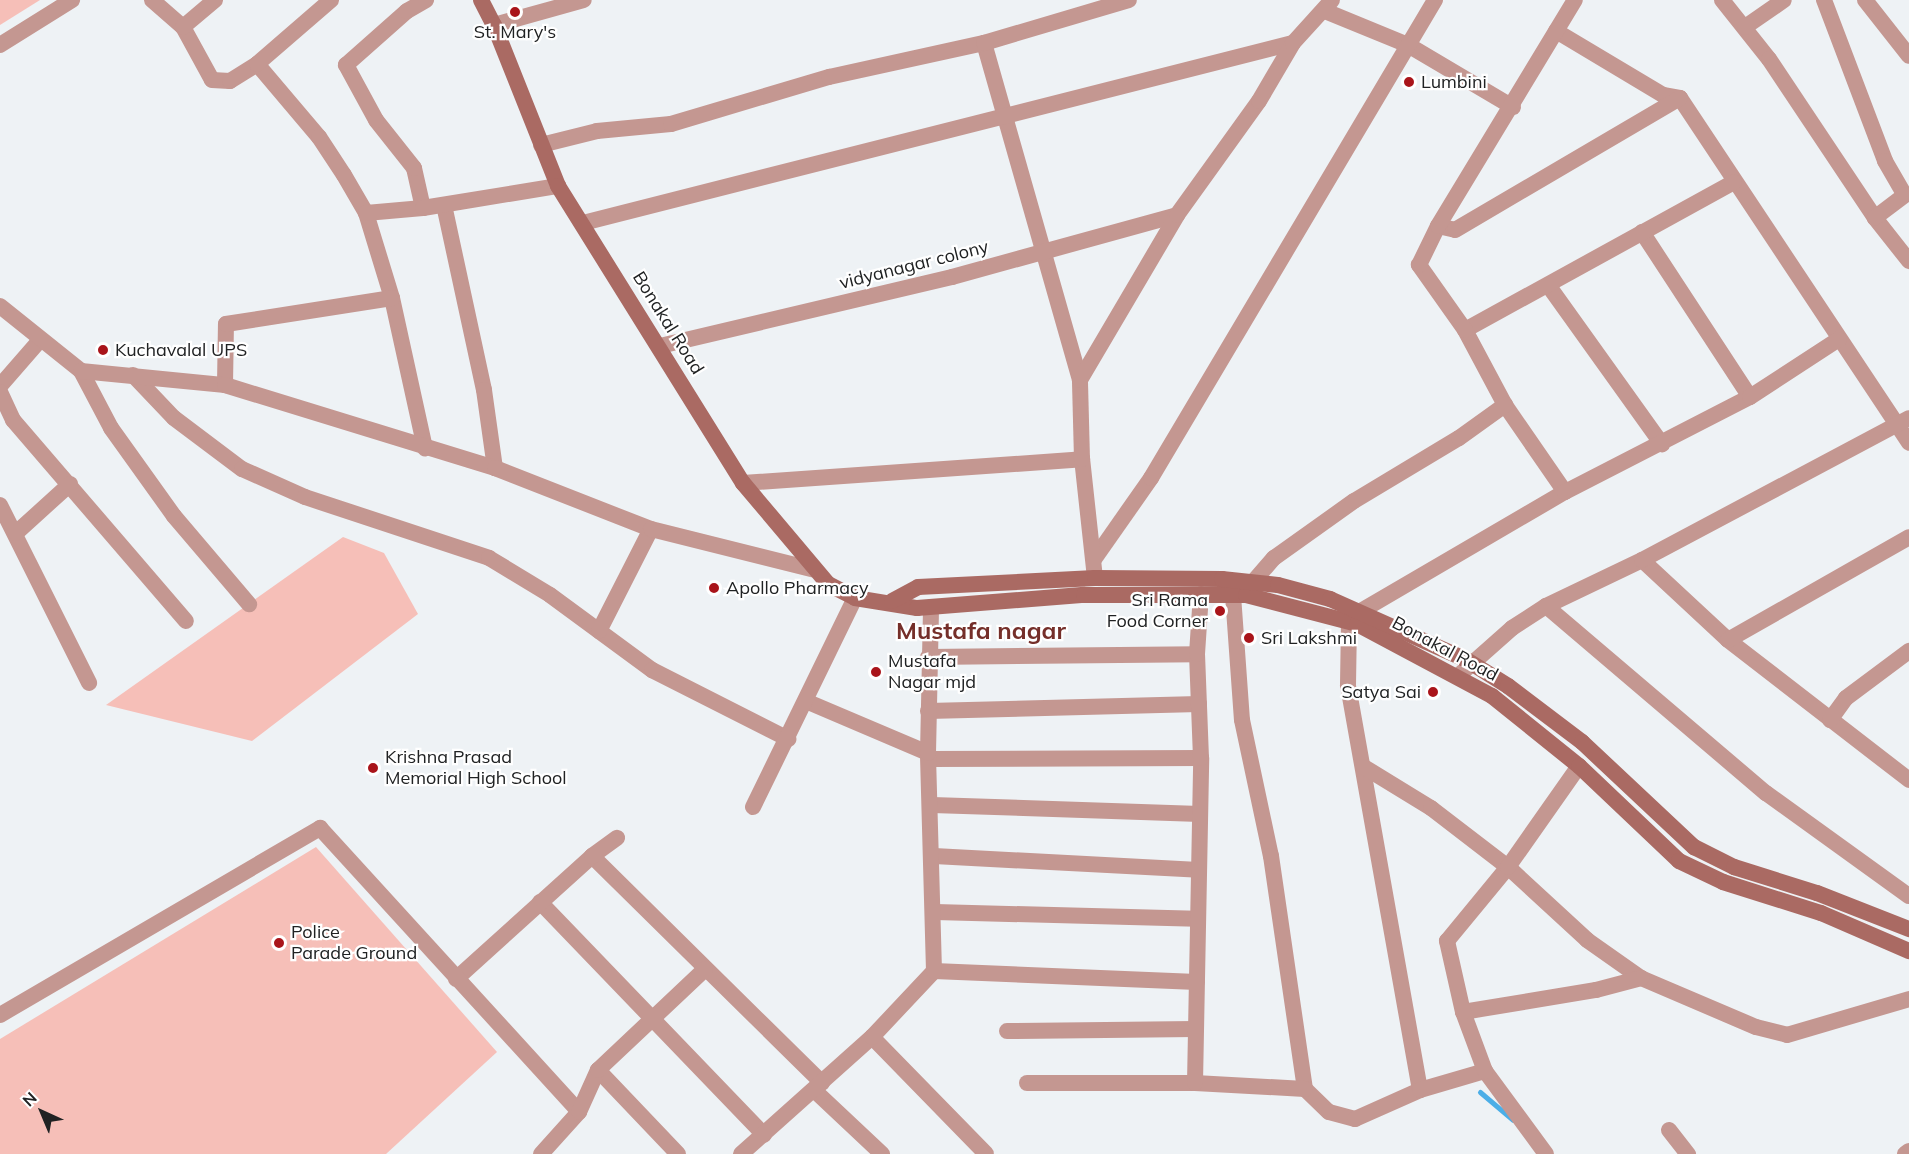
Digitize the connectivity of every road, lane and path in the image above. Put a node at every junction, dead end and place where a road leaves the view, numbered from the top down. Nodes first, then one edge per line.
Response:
1 (72, 0) edge
2 (152, 0) edge
3 (215, 0) edge
4 (331, 0) edge
5 (426, 0) edge
6 (481, 0) edge
7 (584, 0) edge
8 (1129, 0) edge
9 (1435, 0) edge
10 (1575, 0) edge
11 (1722, 0) edge
12 (1784, 0) edge
13 (1824, 0) edge
14 (1866, 0) edge
15 (1329, 6) edge
16 (494, 25) junction
17 (183, 27) junction
18 (1745, 27) junction
19 (1556, 32) junction
20 (984, 43) junction
21 (1293, 43) junction
22 (0, 45) edge
23 (1408, 45) junction
24 (1909, 56) edge
25 (257, 64) junction
26 (1680, 98) junction
27 (1513, 107) junction
28 (1003, 116) junction
29 (541, 145) junction
30 (1734, 182) junction
31 (558, 186) junction
32 (1908, 195) edge
33 (444, 205) junction
34 (423, 208) junction
35 (366, 213) junction
36 (1177, 215) junction
37 (1875, 218) junction
38 (583, 223) junction
39 (1438, 226) junction
40 (1642, 232) junction
41 (1042, 252) junction
42 (1909, 261) edge
43 (1548, 285) junction
44 (392, 298) junction
45 (0, 306) edge
46 (1465, 330) junction
47 (1839, 339) junction
48 (40, 340) junction
49 (660, 346) junction
50 (81, 371) junction
51 (133, 375) junction
52 (1080, 380) junction
53 (225, 385) junction
54 (0, 386) edge
55 (0, 392) edge
56 (1750, 397) junction
57 (1505, 405) junction
58 (1904, 421) edge
59 (1909, 443) edge
60 (1662, 444) junction
61 (425, 448) junction
62 (1082, 459) junction
63 (495, 468) junction
64 (743, 483) junction
65 (70, 484) junction
66 (1564, 492) junction
67 (0, 505) edge
68 (651, 529) junction
69 (16, 533) junction
70 (1909, 537) edge
71 (1095, 558) junction
72 (1642, 560) junction
73 (812, 569) junction
74 (1095, 578) junction
75 (1253, 582) junction
76 (1201, 594) junction
77 (1233, 596) junction
78 (855, 598) junction
79 (892, 602) junction
80 (249, 604) dead end
81 (1546, 606) junction
82 (931, 607) junction
83 (1355, 616) junction
84 (186, 621) dead end
85 (599, 632) junction
86 (1728, 640) junction
87 (1909, 651) edge
88 (1197, 654) junction
89 (928, 657) junction
90 (1472, 663) junction
91 (1458, 676) junction
92 (89, 683) dead end
93 (808, 702) junction
94 (1199, 704) junction
95 (928, 711) junction
96 (1830, 720) junction
97 (788, 739) junction
98 (929, 756) junction
99 (1201, 758) junction
100 (1579, 766) junction
101 (1364, 767) junction
102 (1909, 780) edge
103 (932, 805) junction
104 (753, 807) dead end
105 (1200, 814) junction
106 (617, 838) dead end
107 (592, 856) junction
108 (934, 856) junction
109 (1508, 867) junction
110 (1199, 870) junction
111 (1909, 896) edge
112 (540, 902) junction
113 (935, 912) junction
114 (1196, 919) junction
115 (1909, 929) edge
116 (1909, 951) edge
117 (705, 969) junction
118 (934, 970) junction
119 (1641, 978) junction
120 (456, 979) junction
121 (1197, 982) junction
122 (1909, 999) edge
123 (1463, 1012) junction
124 (0, 1015) edge
125 (653, 1020) junction
126 (1196, 1029) junction
127 (1007, 1031) dead end
128 (872, 1037) junction
129 (598, 1070) junction
130 (1485, 1071) junction
131 (1027, 1083) dead end
132 (1195, 1083) junction
133 (818, 1087) junction
134 (1305, 1089) junction
135 (1420, 1090) junction
136 (579, 1112) junction
137 (1669, 1130) dead end
138 (764, 1135) junction
139 (1909, 1151) edge
140 (541, 1154) edge
141 (678, 1154) edge
142 (741, 1154) edge
143 (882, 1154) edge
144 (986, 1154) edge
145 (1545, 1154) edge
146 (1688, 1154) edge
147 (1905, 1154) edge

1 - 22 street
2 - 17 street
3 - 17 street
4 - 25 street
5 - 34 street
6 - 16 main road, Bonakal Road
7 - 16 street
8 - 20 street
9 - 23 street
10 - 19 street
11 - 18 street
12 - 18 street
13 - 32 street
14 - 24 street
15 - 21 street
15 - 23 street
16 - 29 main road, Bonakal Road
17 - 25 street
18 - 37 street
19 - 26 street
19 - 27 street
20 - 28 street
20 - 29 street
21 - 28 street
21 - 36 street
23 - 27 street
23 - 71 street
25 - 35 street
26 - 30 street
26 - 39 street
27 - 39 street
28 - 38 street
28 - 41 street
29 - 31 main road, Bonakal Road
30 - 40 street
30 - 47 street
31 - 33 street
31 - 38 main road, Bonakal Road
32 - 37 street
33 - 34 street
33 - 63 street
34 - 35 street
35 - 44 street
36 - 41 street, vidyanagar colony
36 - 52 street
37 - 42 street
38 - 49 main road, Bonakal Road
39 - 46 street
40 - 43 street
40 - 56 street
41 - 49 street, vidyanagar colony
41 - 52 street
43 - 46 street
43 - 60 street
44 - 53 street
44 - 61 street
45 - 48 street
46 - 57 street
47 - 56 street
47 - 58 street
48 - 50 street
48 - 54 street
49 - 64 main road, Bonakal Road
50 - 51 street
50 - 80 street
51 - 53 street
51 - 85 street
52 - 62 street
53 - 61 street
55 - 65 street
56 - 60 street
57 - 66 street
57 - 75 street
58 - 59 street
58 - 72 street
60 - 66 street
61 - 63 street
62 - 64 street
62 - 71 street
63 - 68 street
64 - 73 main road, Bonakal Road
65 - 69 street
65 - 84 street
66 - 83 street
67 - 69 street
68 - 73 street
68 - 85 street
69 - 92 street
70 - 86 street
71 - 74 street
72 - 81 street
72 - 86 street
73 - 78 main road, Bonakal Road
74 - 75 main road, Bonakal Road
74 - 79 main road, Bonakal Road
75 - 83 main road, Bonakal Road
76 - 77 main road, Bonakal Road
76 - 82 main road, Bonakal Road
76 - 88 street
77 - 83 main road, Bonakal Road
77 - 134 street
78 - 79 main road, Bonakal Road
78 - 93 street
79 - 82 main road, Bonakal Road
81 - 90 street
81 - 111 street
82 - 89 street
83 - 90 main road, Bonakal Road
83 - 91 main road, Bonakal Road
83 - 101 street
85 - 97 street
86 - 96 street
87 - 96 street
88 - 89 street
88 - 94 street
89 - 95 street
90 - 91 street
90 - 115 main road, Bonakal Road
91 - 100 main road, Bonakal Road
93 - 97 street
93 - 98 street
94 - 95 street
94 - 99 street
95 - 98 street
96 - 102 street
97 - 104 street
98 - 99 street
98 - 103 street
99 - 105 street
100 - 109 street
100 - 116 main road, Bonakal Road
101 - 109 street
101 - 135 street
103 - 105 street
103 - 108 street
105 - 110 street
106 - 107 street
107 - 112 street
107 - 117 street
108 - 110 street
108 - 113 street
109 - 119 street
109 - 123 street
110 - 114 street
112 - 120 street
112 - 125 street
113 - 114 street
113 - 118 street
114 - 121 street
117 - 125 street
117 - 133 street
118 - 121 street
118 - 128 street
119 - 122 street
119 - 123 street
120 - 124 street
120 - 136 street
121 - 126 street
123 - 130 street
125 - 129 street
125 - 138 street
126 - 127 street
126 - 132 street
128 - 133 street
128 - 144 street
129 - 136 street
129 - 141 street
130 - 135 street
130 - 145 street
131 - 132 street
132 - 134 street
133 - 138 street
133 - 143 street
134 - 135 street
136 - 140 street
137 - 146 street
138 - 142 street
139 - 147 street

